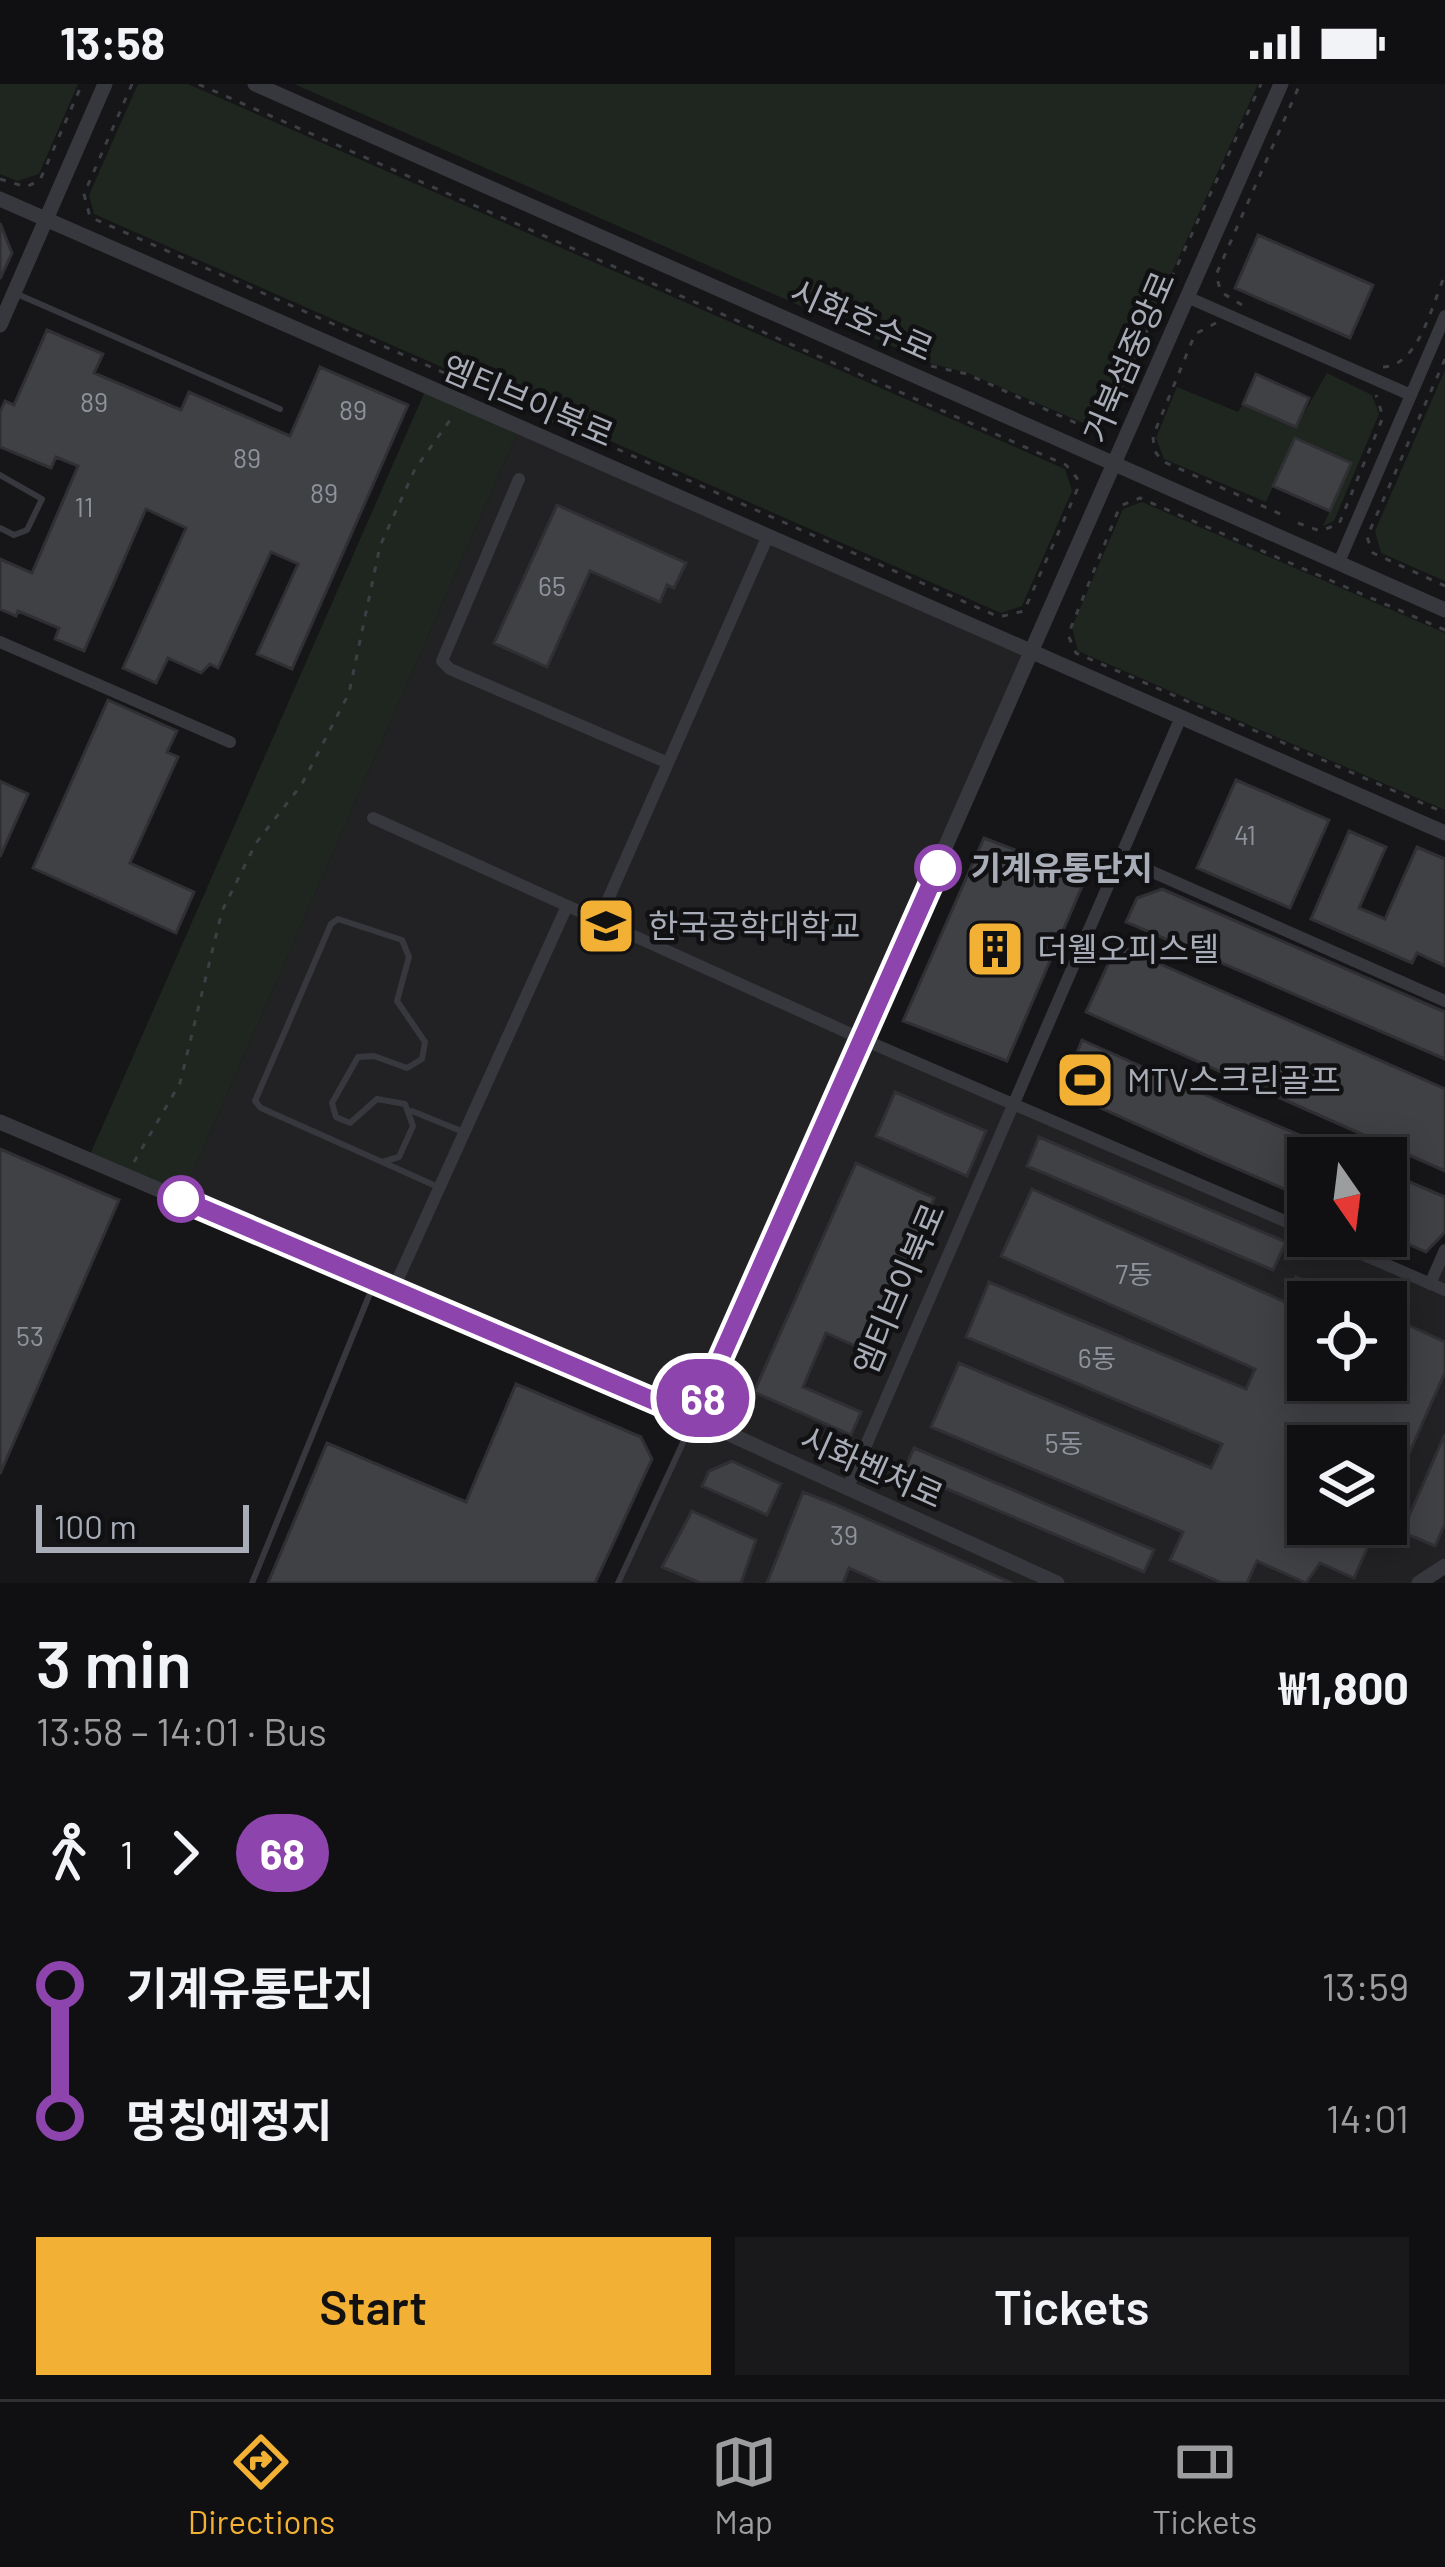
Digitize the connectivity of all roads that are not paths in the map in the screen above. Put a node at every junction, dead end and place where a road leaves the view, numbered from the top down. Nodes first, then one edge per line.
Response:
1 (105, 84) edge
2 (255, 84) edge
3 (1281, 84) edge
4 (0, 199) edge
5 (44, 218) junction
6 (14, 293) junction
7 (1187, 297) junction
8 (1445, 316) edge
9 (0, 325) edge
10 (1411, 395) junction
11 (280, 409) dead end
12 (1115, 466) junction
13 (0, 475) edge
14 (519, 479) dead end
15 (0, 528) edge
16 (767, 538) junction
17 (1339, 562) junction
18 (1445, 610) edge
19 (0, 642) edge
20 (1034, 654) junction
21 (1181, 718) junction
22 (230, 742) dead end
23 (668, 763) junction
24 (374, 818) dead end
25 (1445, 833) edge
26 (1121, 858) junction
27 (567, 906) junction
28 (599, 920) junction
29 (1445, 1001) edge
30 (862, 1039) junction
31 (1012, 1102) junction
32 (409, 1110) junction
33 (0, 1121) edge
34 (465, 1132) junction
35 (382, 1162) junction
36 (440, 1187) junction
37 (1287, 1222) edge
38 (1445, 1250) edge
39 (1368, 1257) edge
40 (374, 1282) junction
41 (1430, 1284) junction
42 (393, 1290) junction
43 (1445, 1290) edge
44 (694, 1418) junction
45 (847, 1489) junction
46 (1445, 1566) edge
47 (252, 1583) edge
48 (618, 1583) edge
49 (1057, 1583) edge
50 (1419, 1583) edge

1 - 5 street
2 - 12 street, 시화호수로
3 - 7 street, 거북섬중앙로
4 - 5 street, 엠티브이북로
5 - 6 street
5 - 16 street, 엠티브이북로
6 - 9 street
6 - 11 lane
7 - 10 street
7 - 12 street, 거북섬중앙로
8 - 10 street
10 - 17 street
12 - 17 street, 시화호수로
12 - 20 street, 거북섬중앙로
13 - 15 lane
14 - 23 street
16 - 20 street, 엠티브이북로
16 - 23 street
17 - 18 street, 시화호수로
19 - 22 street
20 - 21 street, 엠티브이북로
20 - 30 street
21 - 25 street, 엠티브이북로
21 - 26 street, 엠티브이북로
23 - 28 street
24 - 27 street
26 - 29 street
26 - 31 street, 엠티브이북로
27 - 28 street
27 - 34 street
28 - 30 street
30 - 31 street
30 - 44 street
31 - 37 street
31 - 45 street, 엠티브이북로
32 - 34 lane
32 - 35 lane
32 - 35 lane
33 - 40 street, 시화벤처로
34 - 36 street
35 - 36 lane
36 - 42 street
38 - 41 street
39 - 41 street
40 - 42 street, 시화벤처로
40 - 47 lane
41 - 43 street
42 - 44 street, 시화벤처로
44 - 45 street, 시화벤처로
44 - 48 lane
45 - 49 street, 시화벤처로
46 - 50 street

